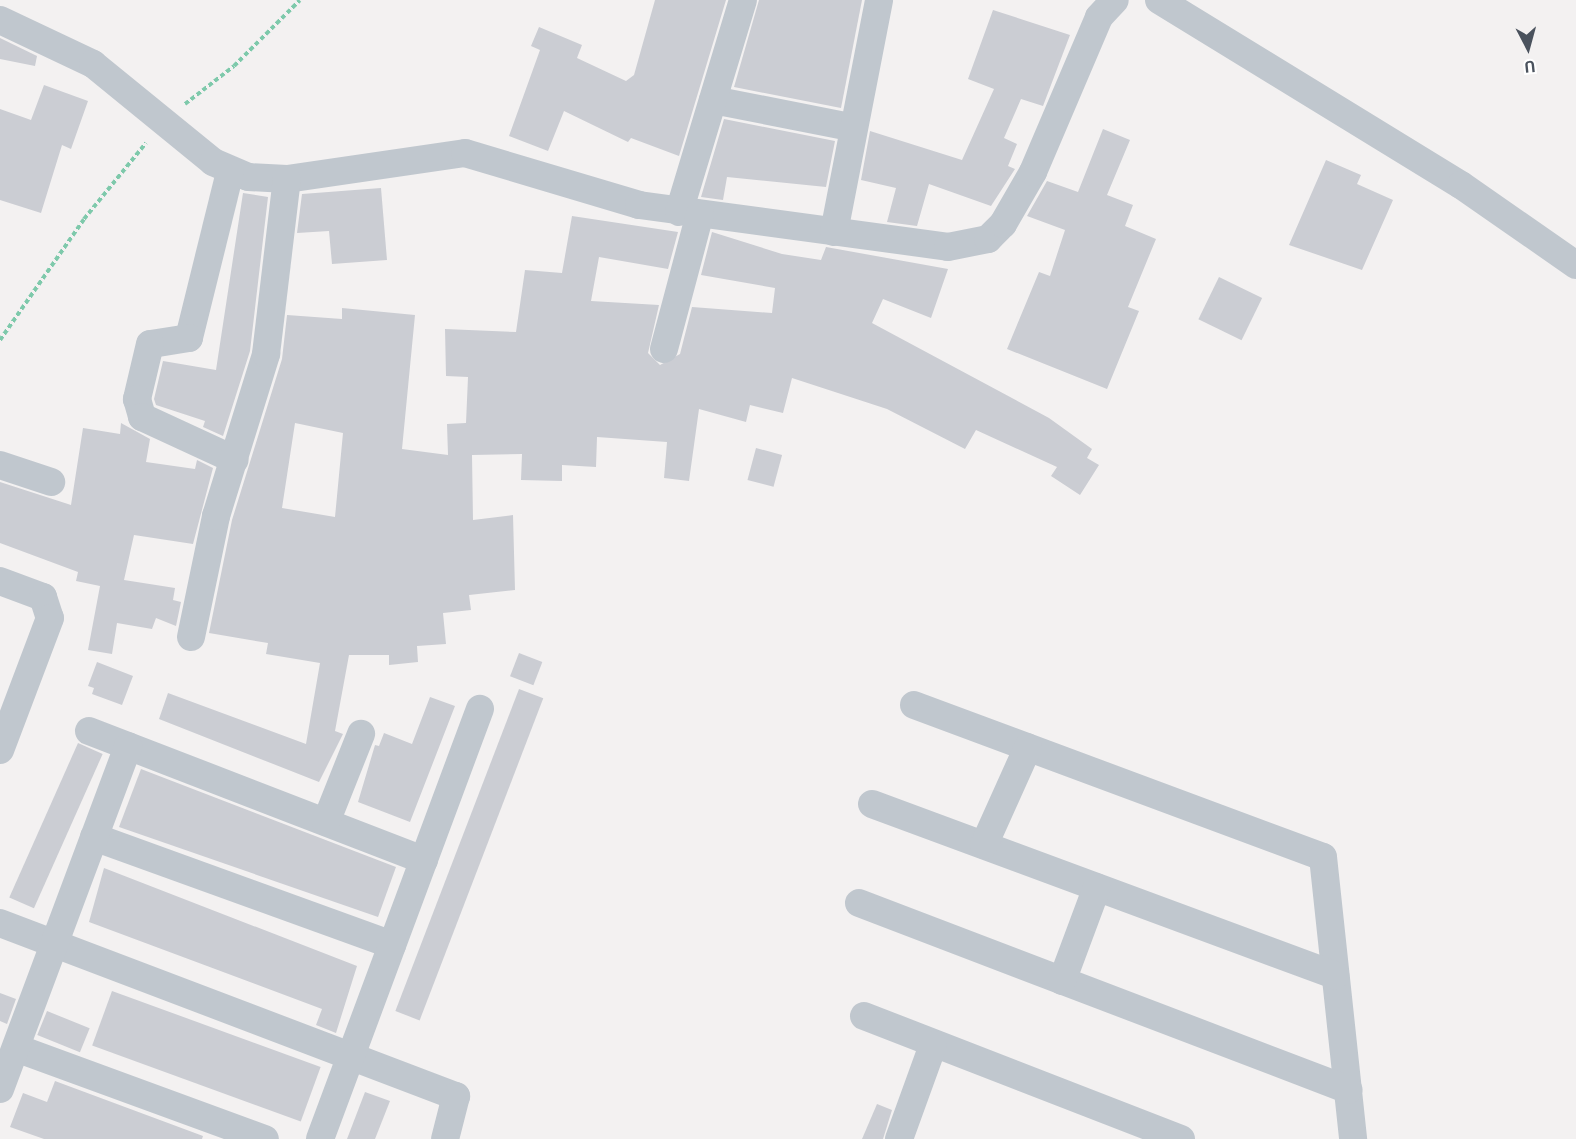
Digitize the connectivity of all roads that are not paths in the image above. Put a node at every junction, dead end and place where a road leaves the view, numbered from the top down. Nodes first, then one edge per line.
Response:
1 (743, 0) edge
2 (879, 0) edge
3 (1115, 0) edge
4 (1159, 0) edge
5 (0, 20) edge
6 (713, 100) junction
7 (852, 127) junction
8 (230, 172) junction
9 (287, 179) junction
10 (690, 213) junction
11 (834, 232) junction
12 (1576, 265) edge
13 (664, 349) dead end
14 (235, 460) junction
15 (0, 465) edge
16 (51, 482) dead end
17 (0, 581) edge
18 (191, 637) dead end
19 (914, 705) dead end
20 (480, 709) dead end
21 (89, 731) dead end
22 (361, 734) dead end
23 (128, 746) junction
24 (1028, 747) junction
25 (0, 750) edge
26 (872, 804) dead end
27 (326, 822) junction
28 (94, 837) junction
29 (984, 846) junction
30 (424, 860) junction
31 (1097, 887) junction
32 (859, 903) dead end
33 (0, 923) edge
34 (55, 942) junction
35 (392, 945) junction
36 (1335, 975) junction
37 (1062, 981) junction
38 (864, 1016) dead end
39 (933, 1045) junction
40 (16, 1048) junction
41 (352, 1057) junction
42 (0, 1089) edge
43 (1349, 1090) junction
44 (265, 1139) edge
45 (321, 1139) edge
46 (445, 1139) edge
47 (899, 1139) edge
48 (1182, 1139) edge
49 (1353, 1139) edge

1 - 6 street
2 - 7 street
3 - 11 street
4 - 12 street
5 - 8 street
6 - 7 street
6 - 10 street
7 - 11 street
8 - 9 street
8 - 14 street
9 - 10 street
9 - 14 street
10 - 11 street
10 - 13 street
14 - 18 street
15 - 16 street
17 - 25 street
19 - 24 street
20 - 30 street
21 - 23 street
22 - 27 street
23 - 27 street
23 - 28 street
24 - 29 street
24 - 36 street
26 - 29 street
27 - 30 street
28 - 34 street
28 - 35 street
29 - 31 street
30 - 35 street
31 - 36 street
31 - 37 street
32 - 37 street
33 - 34 street
34 - 40 street
34 - 41 street
35 - 41 street
36 - 43 street
37 - 43 street
38 - 39 street
39 - 47 street
39 - 48 street
40 - 42 street
40 - 44 street
41 - 45 street
41 - 46 street
43 - 49 street

